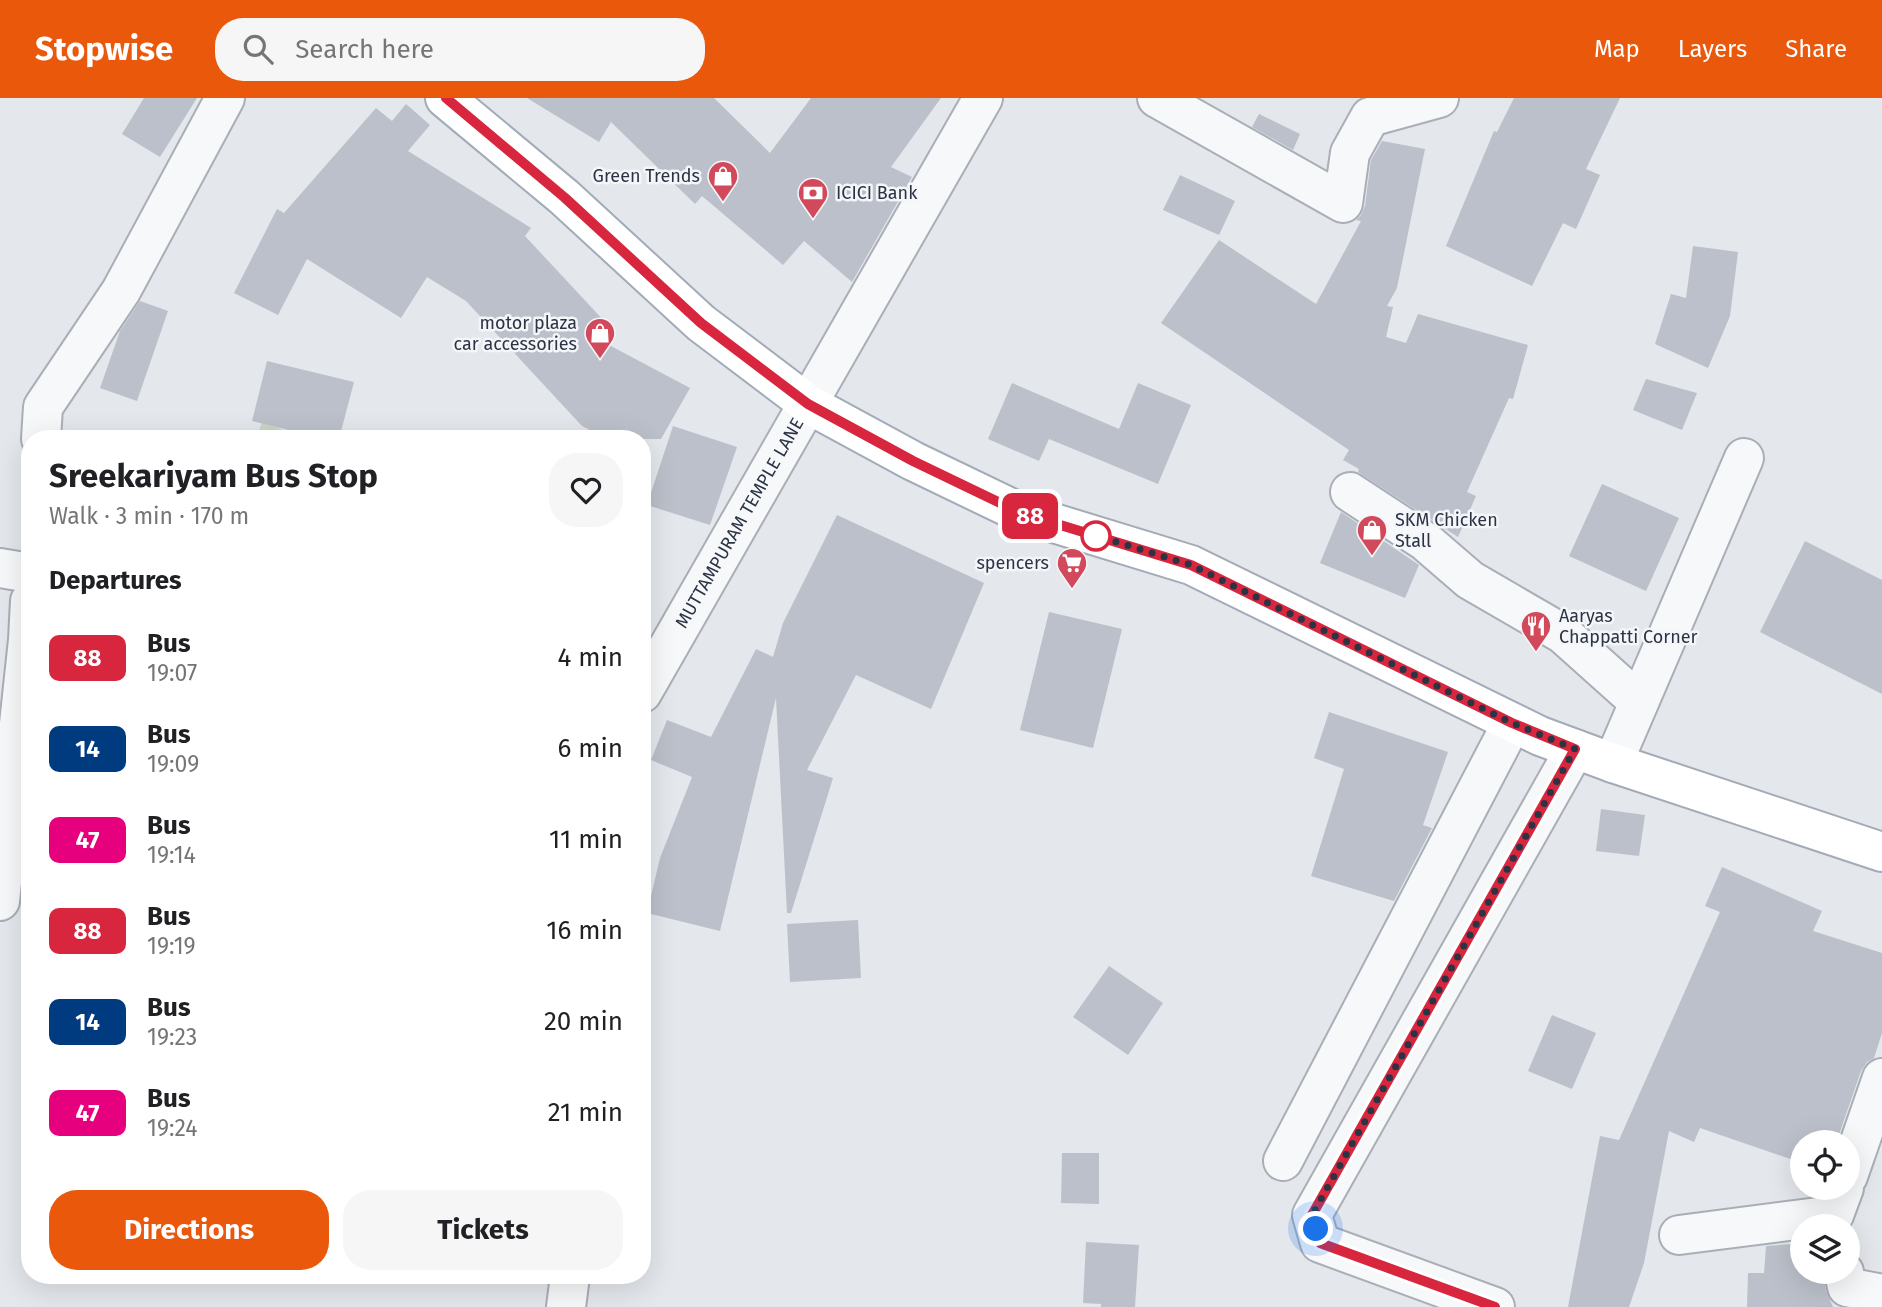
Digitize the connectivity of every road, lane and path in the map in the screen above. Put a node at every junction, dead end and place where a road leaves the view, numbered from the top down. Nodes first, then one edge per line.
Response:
1 (225, 98) edge
2 (446, 98) edge
3 (983, 98) edge
4 (1439, 98) edge
5 (1176, 103) edge
6 (808, 404) junction
7 (42, 430) edge
8 (1744, 458) dead end
9 (1350, 492) dead end
10 (0, 568) edge
11 (21, 572) edge
12 (651, 677) edge
13 (1639, 702) junction
14 (21, 705) edge
15 (1512, 723) junction
16 (1575, 749) junction
17 (1613, 763) junction
18 (1882, 852) edge
19 (0, 901) edge
20 (1882, 1078) edge
21 (1860, 1141) edge
22 (1283, 1161) dead end
23 (1838, 1210) edge
24 (1679, 1235) dead end
25 (569, 1284) edge
26 (566, 1307) edge
27 (1495, 1307) edge

1 - 7 street
2 - 6 main road
3 - 6 street, MUTTAMPURAM TEMPLE LANE
4 - 5 street
6 - 12 street, MUTTAMPURAM TEMPLE LANE
6 - 15 main road
8 - 13 street
9 - 13 street
10 - 11 street
13 - 17 street
14 - 19 street
15 - 16 main road
15 - 22 street
16 - 17 main road
16 - 27 street
17 - 18 main road
20 - 21 street
23 - 24 street
25 - 26 street

